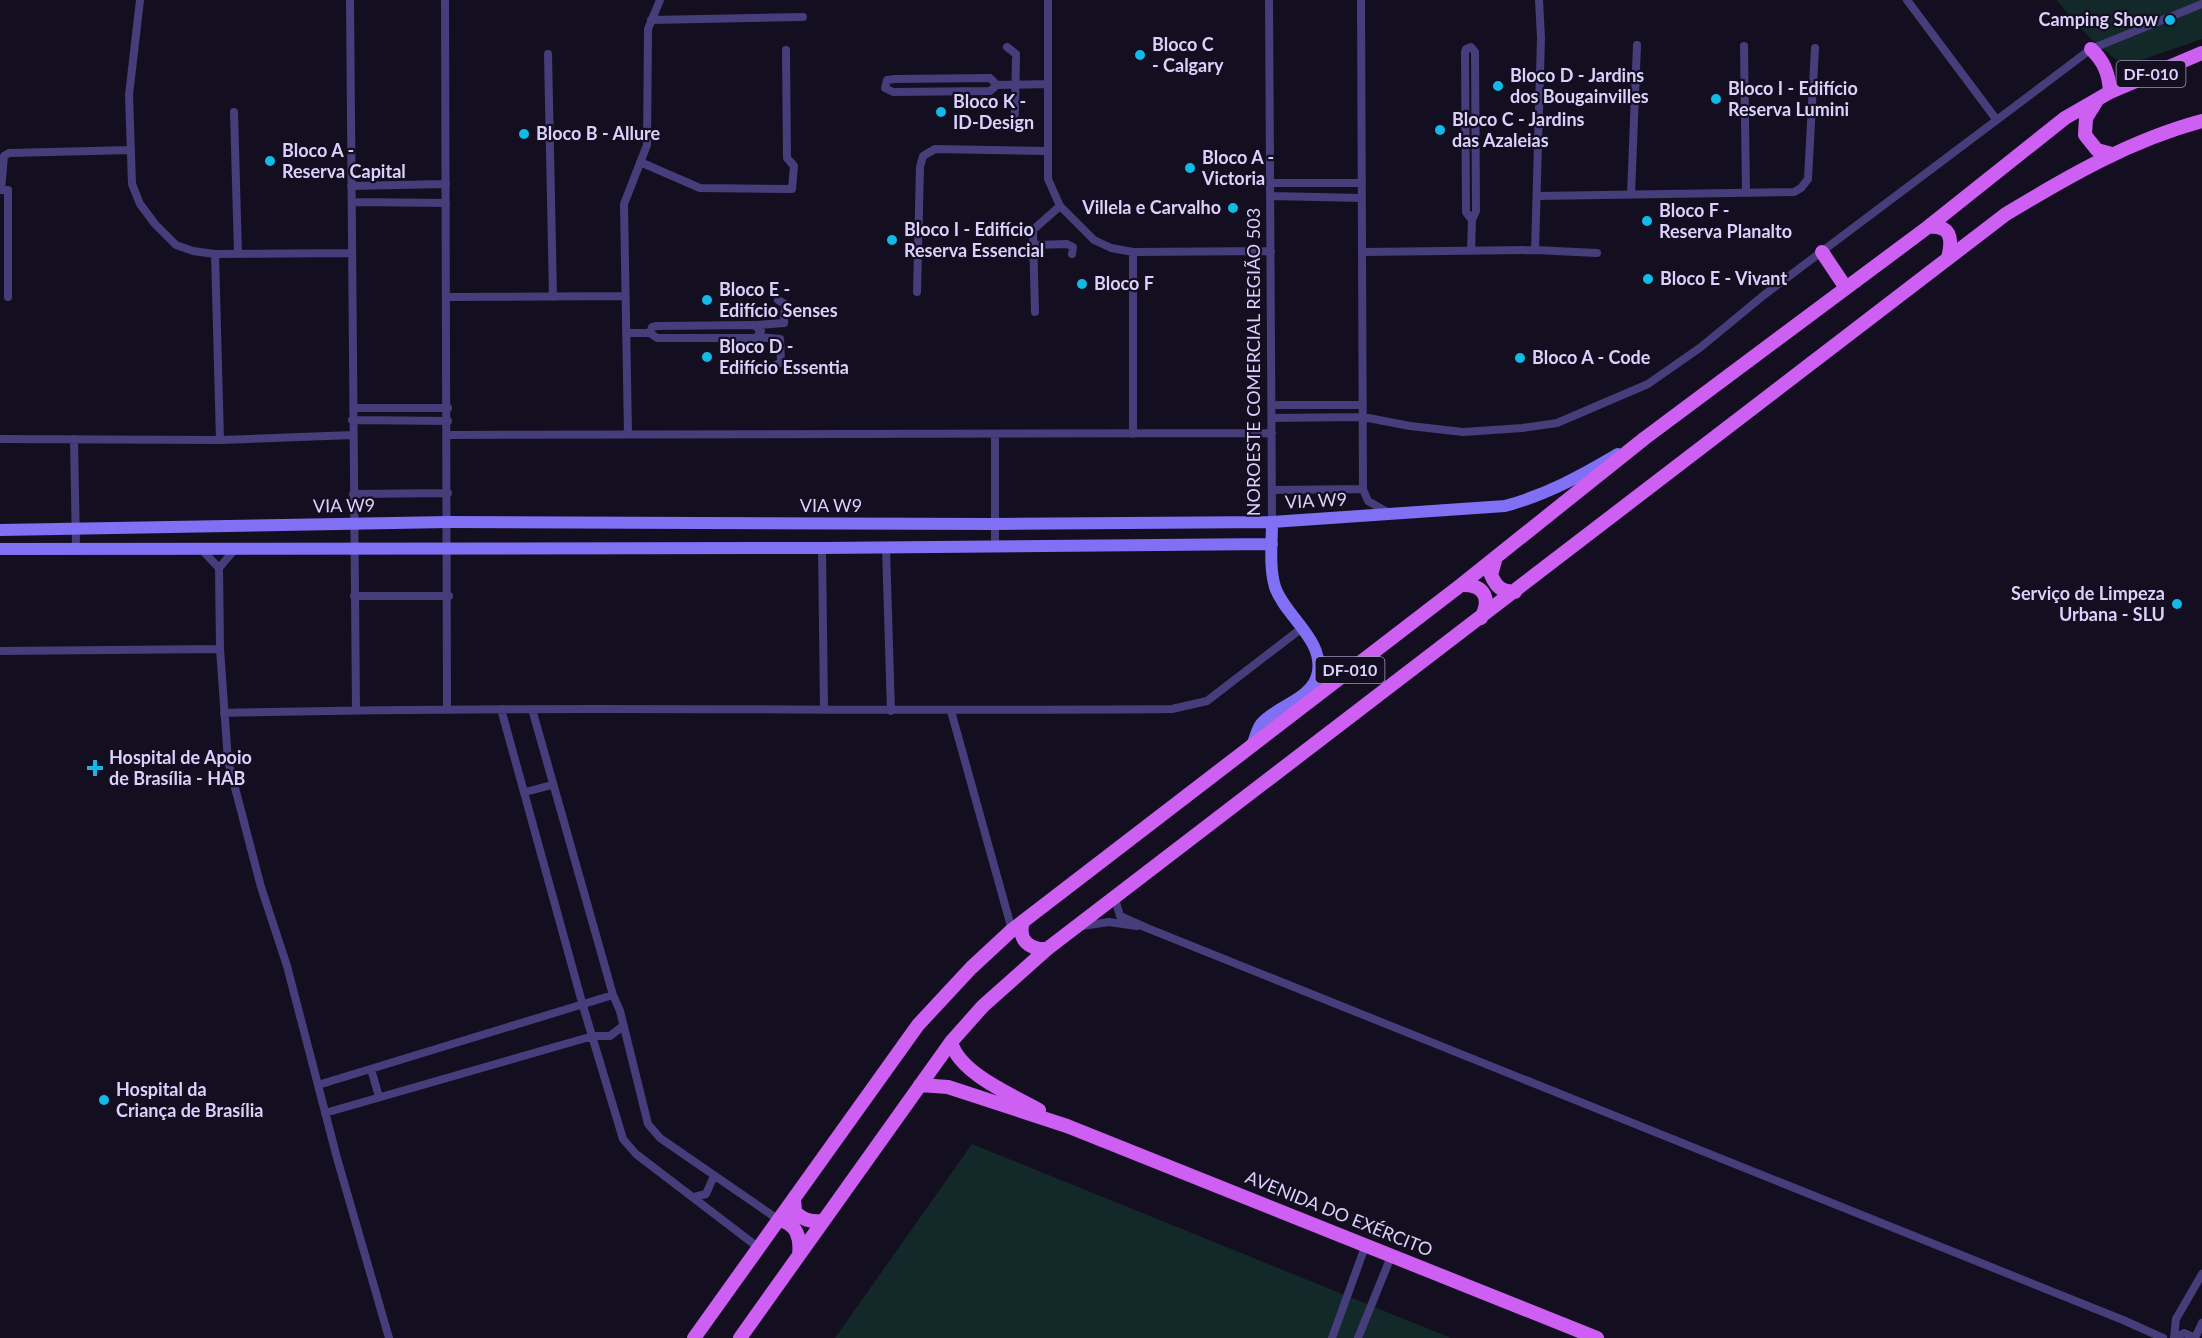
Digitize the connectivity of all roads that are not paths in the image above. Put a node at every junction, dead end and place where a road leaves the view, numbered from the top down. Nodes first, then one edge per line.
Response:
1 (140, 0) edge
2 (350, 0) edge
3 (445, 0) edge
4 (660, 0) edge
5 (1048, 0) edge
6 (1269, 0) edge
7 (1360, 0) edge
8 (1539, 0) edge
9 (1907, 0) edge
10 (2202, 4) edge
11 (803, 17) dead end
12 (651, 20) junction
13 (1637, 45) dead end
14 (1744, 46) dead end
15 (1007, 47) dead end
16 (1815, 48) dead end
17 (2091, 49) junction
18 (786, 50) dead end
19 (2202, 53) edge
20 (548, 54) dead end
21 (997, 84) junction
22 (1048, 84) junction
23 (1016, 85) junction
24 (2106, 94) junction
25 (234, 112) dead end
26 (1996, 119) junction
27 (2202, 121) edge
28 (1004, 126) dead end
29 (131, 150) junction
30 (1048, 151) junction
31 (2112, 154) junction
32 (640, 162) junction
33 (1271, 183) junction
34 (1362, 183) junction
35 (446, 184) junction
36 (351, 186) junction
37 (1746, 192) junction
38 (1631, 194) junction
39 (1271, 196) junction
40 (1537, 196) junction
41 (1362, 198) junction
42 (352, 202) junction
43 (446, 203) junction
44 (1060, 206) junction
45 (1472, 220) junction
46 (1928, 227) junction
47 (1033, 245) junction
48 (1535, 250) junction
49 (1271, 251) junction
50 (1471, 251) junction
51 (1133, 252) junction
52 (1364, 252) junction
53 (1822, 252) junction
54 (352, 253) junction
55 (1597, 253) dead end
56 (215, 254) junction
57 (238, 254) junction
58 (1072, 254) dead end
59 (1948, 258) junction
60 (1846, 288) junction
61 (917, 292) dead end
62 (625, 296) junction
63 (8, 297) dead end
64 (447, 297) junction
65 (553, 297) junction
66 (778, 300) dead end
67 (1035, 312) dead end
68 (757, 326) junction
69 (626, 333) junction
70 (650, 333) junction
71 (758, 337) junction
72 (771, 368) dead end
73 (1272, 405) junction
74 (1363, 405) junction
75 (352, 408) junction
76 (448, 408) junction
77 (1363, 417) junction
78 (1272, 418) junction
79 (352, 420) junction
80 (448, 421) junction
81 (1272, 433) junction
82 (628, 434) junction
83 (1133, 434) junction
84 (353, 435) junction
85 (448, 435) junction
86 (995, 435) junction
87 (1645, 438) junction
88 (0, 439) edge
89 (74, 439) junction
90 (220, 440) junction
91 (1272, 489) junction
92 (1363, 489) junction
93 (448, 493) junction
94 (353, 494) junction
95 (1395, 515) junction
96 (448, 522) junction
97 (1272, 522) junction
98 (353, 523) junction
99 (914, 524) junction
100 (995, 524) junction
101 (1048, 524) junction
102 (75, 529) junction
103 (0, 530) edge
104 (1272, 544) junction
105 (1044, 546) junction
106 (915, 547) junction
107 (995, 547) junction
108 (76, 548) junction
109 (201, 548) junction
110 (236, 548) junction
111 (448, 548) junction
112 (822, 548) junction
113 (886, 548) junction
114 (0, 549) edge
115 (353, 549) junction
116 (1496, 557) junction
117 (219, 568) junction
118 (1461, 585) junction
119 (1515, 592) junction
120 (449, 596) junction
121 (354, 597) junction
122 (1481, 618) junction
123 (1302, 628) junction
124 (220, 649) junction
125 (0, 651) edge
126 (447, 708) junction
127 (501, 709) junction
128 (532, 709) junction
129 (356, 710) junction
130 (824, 710) junction
131 (891, 711) junction
132 (951, 711) junction
133 (224, 713) junction
134 (1252, 745) junction
135 (552, 785) junction
136 (525, 792) junction
137 (1119, 894) junction
138 (1018, 926) junction
139 (1147, 927) junction
140 (1075, 928) junction
141 (1047, 949) junction
142 (612, 995) junction
143 (583, 1006) junction
144 (623, 1026) junction
145 (593, 1036) junction
146 (951, 1042) junction
147 (371, 1069) junction
148 (318, 1085) junction
149 (920, 1085) junction
150 (379, 1097) junction
151 (325, 1113) junction
152 (1067, 1126) junction
153 (714, 1176) junction
154 (694, 1197) junction
155 (794, 1198) junction
156 (779, 1220) junction
157 (822, 1221) junction
158 (1366, 1244) junction
159 (759, 1248) junction
160 (1392, 1254) junction
161 (799, 1255) junction
162 (2201, 1279) edge
163 (2202, 1323) edge
164 (389, 1338) edge
165 (694, 1338) edge
166 (740, 1338) edge
167 (1332, 1338) edge
168 (1358, 1338) edge
169 (1597, 1338) edge
170 (2163, 1338) edge
171 (2175, 1338) edge
172 (2195, 1338) edge

1 - 29 street
2 - 36 street
3 - 35 street
4 - 12 street
5 - 22 street
6 - 33 street, NOROESTE COMERCIAL REGIÃO 503
7 - 34 street
8 - 40 street
9 - 26 street
10 - 17 street
11 - 12 street
12 - 32 street
13 - 38 street
14 - 37 street
15 - 23 street
16 - 37 street
17 - 24 main road
17 - 26 street
18 - 32 street
19 - 24 main road, DF-010
20 - 65 street
21 - 21 street
21 - 23 street
22 - 23 street
22 - 30 street
23 - 28 street
24 - 31 main road
24 - 46 main road, DF-010
25 - 57 street
26 - 53 street
27 - 31 main road, DF-010
29 - 56 street
29 - 63 street
30 - 44 street
30 - 61 street
31 - 59 main road, DF-010
32 - 62 street
33 - 34 street
33 - 39 street, NOROESTE COMERCIAL REGIÃO 503
34 - 41 street
35 - 36 street
35 - 43 street
36 - 42 street
37 - 38 street
38 - 40 street
39 - 41 street
39 - 49 street, NOROESTE COMERCIAL REGIÃO 503
40 - 48 street
41 - 52 street
42 - 43 street
42 - 54 street
43 - 64 street
44 - 47 street
44 - 51 street
45 - 45 street
45 - 50 street
46 - 59 main road
46 - 60 main road, DF-010
47 - 58 street
47 - 67 street
48 - 50 street
48 - 55 street
49 - 51 street
49 - 73 street, NOROESTE COMERCIAL REGIÃO 503
50 - 52 street
51 - 83 street
52 - 74 street
53 - 60 main road
53 - 77 street
54 - 57 street
54 - 75 street
56 - 57 street
56 - 90 street
59 - 119 main road, DF-010
60 - 87 main road, DF-010
62 - 65 street
62 - 69 street
64 - 65 street
64 - 76 street
66 - 68 street
68 - 70 street
68 - 71 street
69 - 70 street
69 - 82 street
70 - 71 street
71 - 72 street
73 - 74 street
73 - 78 street, NOROESTE COMERCIAL REGIÃO 503
74 - 77 street
75 - 76 street
75 - 79 street
76 - 80 street
77 - 78 street
77 - 92 street
78 - 81 street, NOROESTE COMERCIAL REGIÃO 503
79 - 80 street
79 - 84 street
80 - 85 street
81 - 83 street
81 - 91 street, NOROESTE COMERCIAL REGIÃO 503
82 - 85 street
82 - 86 street
83 - 86 street
84 - 90 street
84 - 94 street
85 - 93 street
86 - 100 street
87 - 95 street, VIA W9
87 - 116 main road, DF-010
88 - 89 street
89 - 90 street
89 - 102 street
91 - 92 street
91 - 97 street, NOROESTE COMERCIAL REGIÃO 503
92 - 95 street
93 - 94 street
93 - 96 street
94 - 98 street
95 - 97 street, VIA W9
96 - 98 street, VIA W9
96 - 99 street, VIA W9
96 - 111 street
97 - 101 street, VIA W9
97 - 104 street, NOROESTE COMERCIAL REGIÃO 503
98 - 102 street, VIA W9
98 - 115 street
99 - 100 street, VIA W9
99 - 106 street
100 - 101 street, VIA W9
100 - 107 street
101 - 105 street
102 - 103 street, VIA W9
102 - 108 street
104 - 105 street
104 - 123 street, NOROESTE COMERCIAL REGIÃO 503
105 - 107 street
106 - 107 street
106 - 113 street
108 - 109 street
108 - 114 street
109 - 110 street
109 - 117 street
110 - 115 street
110 - 117 street
111 - 112 street
111 - 115 street
111 - 120 street
112 - 113 street
112 - 130 street
113 - 131 street
115 - 121 street
116 - 118 main road, DF-010
116 - 119 main road
117 - 124 street
118 - 122 main road
118 - 134 main road, DF-010
119 - 122 main road, DF-010
120 - 121 street
120 - 126 street
121 - 129 street
122 - 137 main road, DF-010
123 - 132 street
123 - 134 street, NOROESTE COMERCIAL REGIÃO 503
124 - 125 street
124 - 133 street
126 - 127 street
126 - 129 street
127 - 128 street
127 - 136 street
128 - 130 street
128 - 135 street
129 - 133 street
130 - 131 street
131 - 132 street
132 - 138 street
133 - 148 street
134 - 138 main road, DF-010
135 - 136 street
135 - 142 street
136 - 143 street
137 - 139 street
137 - 140 main road, DF-010
138 - 141 main road
138 - 155 main road, DF-010
139 - 140 street
139 - 170 street
140 - 141 main road, DF-010
141 - 146 main road, DF-010
142 - 143 street
142 - 144 street
143 - 145 street
143 - 147 street
144 - 145 street
144 - 153 street
145 - 150 street
145 - 154 street
146 - 149 main road, DF-010
146 - 152 main road, AVENIDA DO EXÉRCITO
147 - 148 street
147 - 150 street
148 - 151 street
149 - 152 main road, AVENIDA DO EXÉRCITO
149 - 157 main road, DF-010
150 - 151 street
151 - 164 street
152 - 158 main road, AVENIDA DO EXÉRCITO
153 - 154 street
153 - 156 street
154 - 159 street
155 - 156 main road, DF-010
155 - 157 main road
156 - 159 main road, DF-010
156 - 161 main road
157 - 161 main road, DF-010
158 - 160 main road, AVENIDA DO EXÉRCITO
158 - 167 street
159 - 165 main road, DF-010
160 - 168 street
160 - 169 main road, AVENIDA DO EXÉRCITO
161 - 166 main road, DF-010
162 - 171 street
163 - 172 street
171 - 172 street

